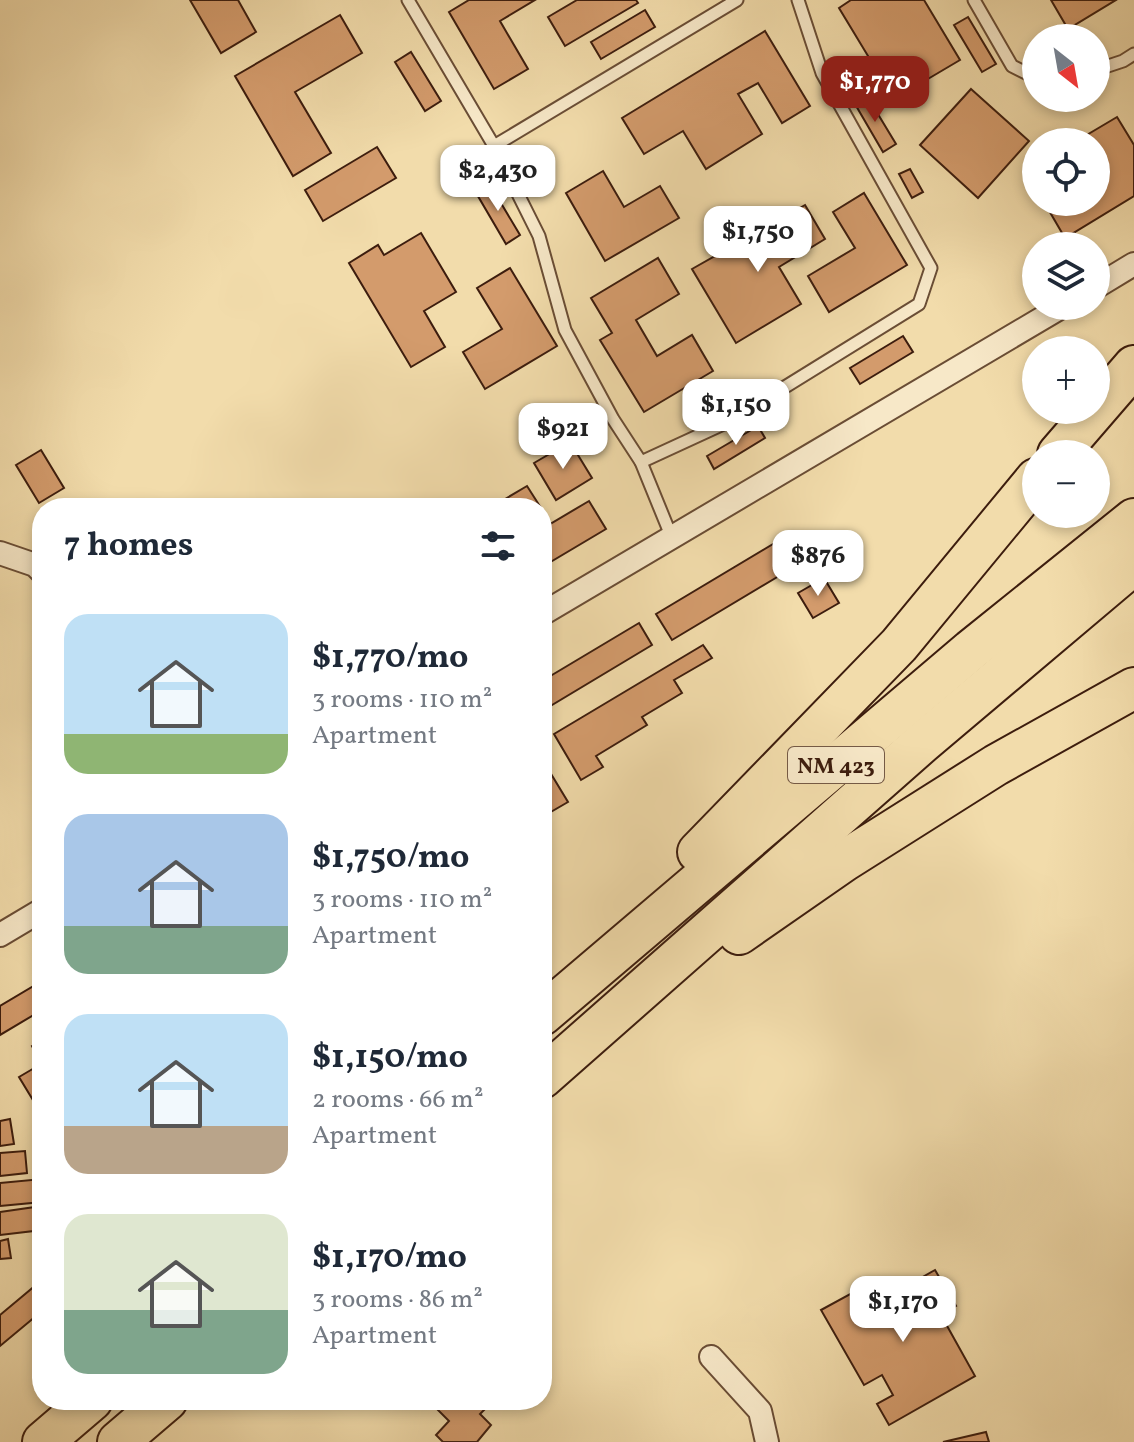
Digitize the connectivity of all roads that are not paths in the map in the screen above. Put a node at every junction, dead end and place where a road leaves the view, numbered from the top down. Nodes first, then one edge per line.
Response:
1 (408, 0) edge
2 (737, 0) edge
3 (798, 0) edge
4 (974, 0) edge
5 (1134, 54) edge
6 (1110, 65) edge
7 (1022, 71) edge
8 (494, 146) junction
9 (1134, 264) edge
10 (1110, 279) edge
11 (1039, 320) edge
12 (1134, 366) edge
13 (1070, 440) edge
14 (641, 462) junction
15 (1022, 496) edge
16 (1134, 519) edge
17 (672, 538) junction
18 (0, 553) edge
19 (32, 564) edge
20 (1134, 564) edge
21 (552, 608) edge
22 (1134, 688) edge
23 (32, 916) edge
24 (0, 935) edge
25 (552, 1004) edge
26 (552, 1006) edge
27 (588, 1039) junction
28 (552, 1070) edge
29 (711, 1357) dead end
30 (80, 1410) edge
31 (155, 1410) edge
32 (43, 1442) edge
33 (118, 1442) edge
34 (767, 1442) edge

1 - 8 lane
2 - 8 lane
3 - 14 lane
4 - 7 lane
5 - 6 lane
8 - 14 lane
9 - 10 street
11 - 17 street
12 - 13 highway
14 - 17 lane
15 - 25 highway
16 - 26 highway, NM 423
17 - 21 street
18 - 19 street
20 - 27 highway, NM 423
22 - 27 highway
23 - 24 street
27 - 28 highway, NM 423
29 - 34 street
30 - 32 highway
31 - 33 highway

